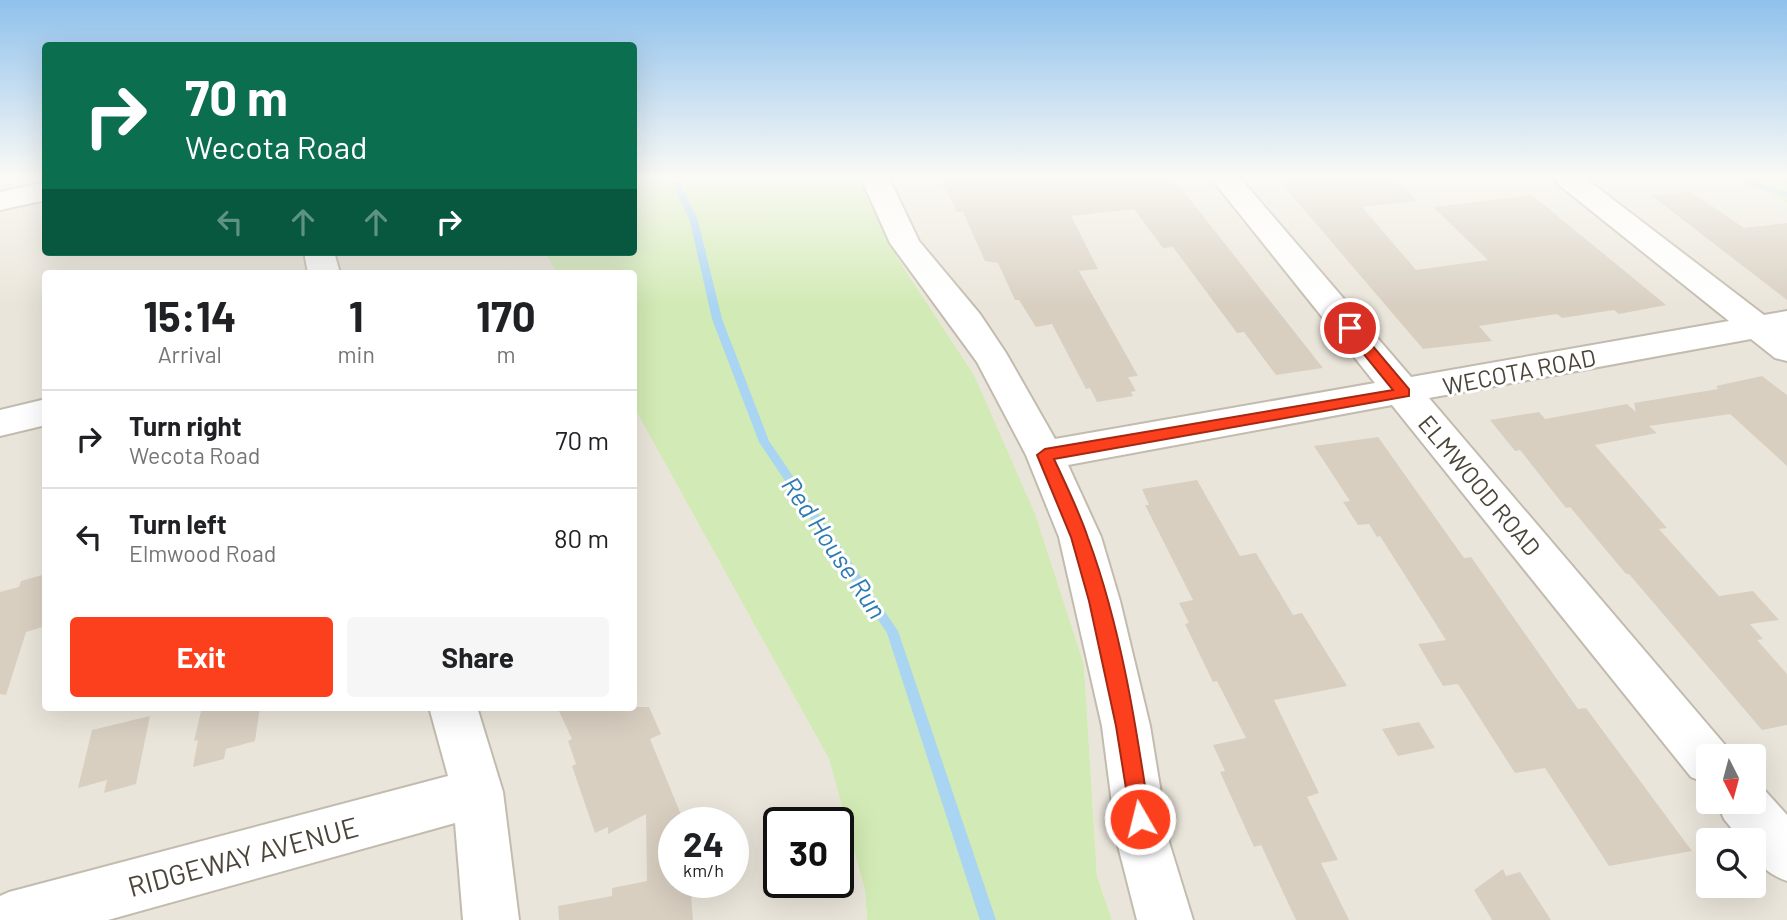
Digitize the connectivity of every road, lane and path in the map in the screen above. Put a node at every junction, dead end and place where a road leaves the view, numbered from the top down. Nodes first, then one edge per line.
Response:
1 (893, 221) edge
2 (1261, 221) edge
3 (1628, 221) edge
4 (1772, 324) edge
5 (1787, 349) edge
6 (1404, 393) junction
7 (42, 413) edge
8 (0, 423) edge
9 (1045, 455) junction
10 (454, 711) edge
11 (1696, 746) edge
12 (478, 792) junction
13 (1752, 814) edge
14 (1787, 855) edge
15 (9, 920) edge
16 (491, 920) edge
17 (1165, 920) edge

1 - 9 street
2 - 6 street, ELMWOOD ROAD
3 - 4 street
4 - 5 street
4 - 6 street, WECOTA ROAD
6 - 9 street, WECOTA ROAD
6 - 11 street, ELMWOOD ROAD
7 - 8 street
9 - 17 street
10 - 12 street
12 - 15 street, RIDGEWAY AVENUE
12 - 16 street
13 - 14 street

